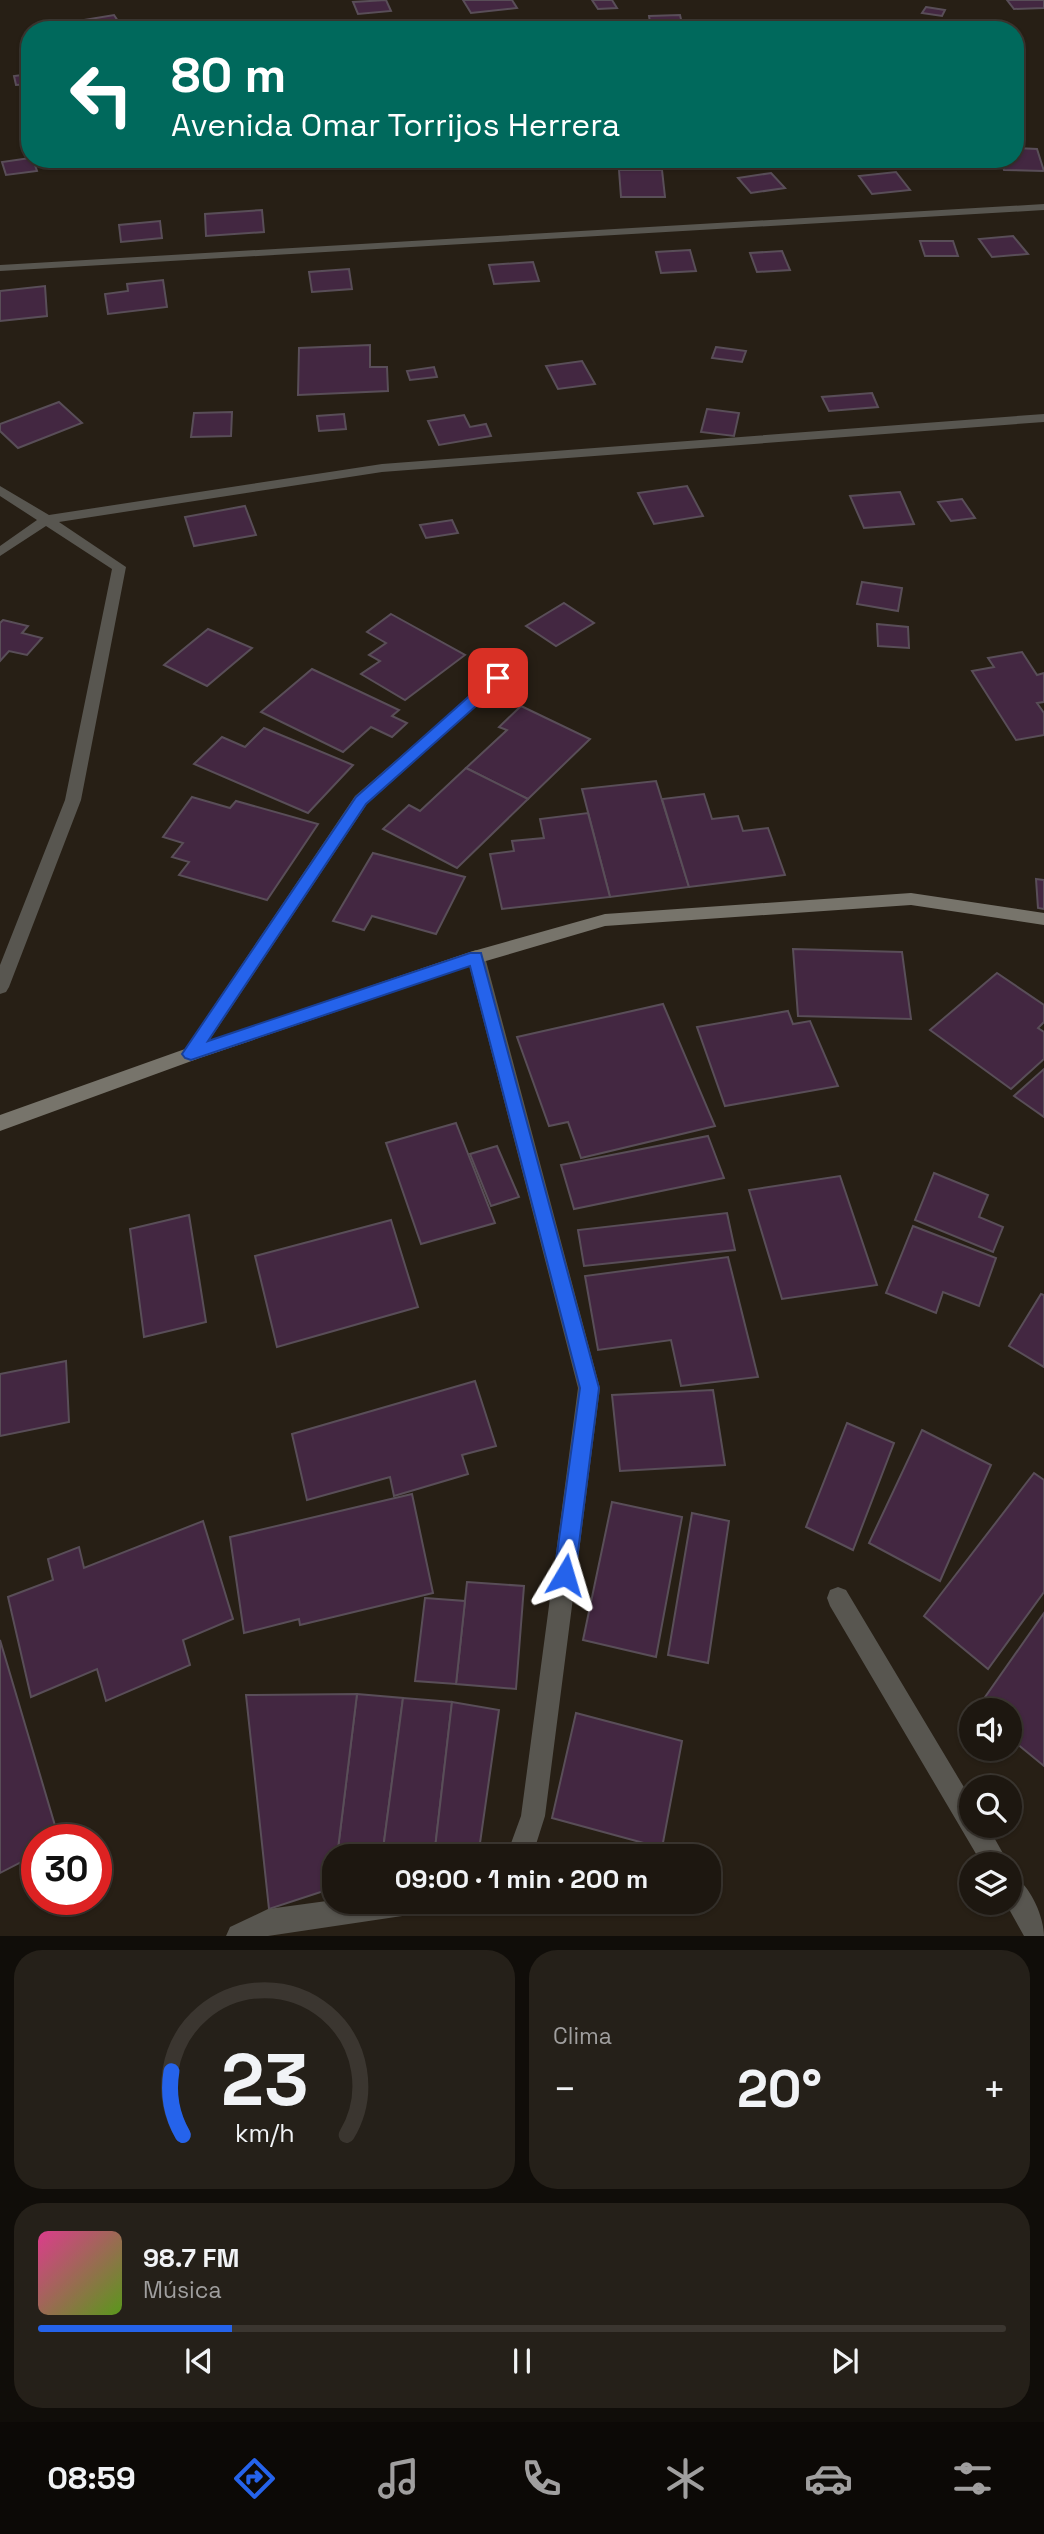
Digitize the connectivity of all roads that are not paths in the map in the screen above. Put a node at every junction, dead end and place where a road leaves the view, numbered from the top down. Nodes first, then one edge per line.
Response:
1 (1044, 207) edge
2 (0, 268) edge
3 (1044, 418) edge
4 (0, 490) edge
5 (47, 520) junction
6 (0, 552) edge
7 (498, 678) dead end
8 (1044, 919) edge
9 (476, 957) junction
10 (0, 987) edge
11 (191, 1054) junction
12 (0, 1123) edge
13 (838, 1598) dead end
14 (959, 1802) edge
15 (525, 1844) edge
16 (1022, 1907) edge
17 (324, 1914) edge
18 (239, 1936) edge
19 (1039, 1936) edge

1 - 2 street
3 - 5 street
4 - 5 street
5 - 6 street
5 - 10 street
7 - 11 street
8 - 9 street
9 - 11 street
9 - 15 street
11 - 12 street
13 - 14 street
16 - 19 street
17 - 18 street

